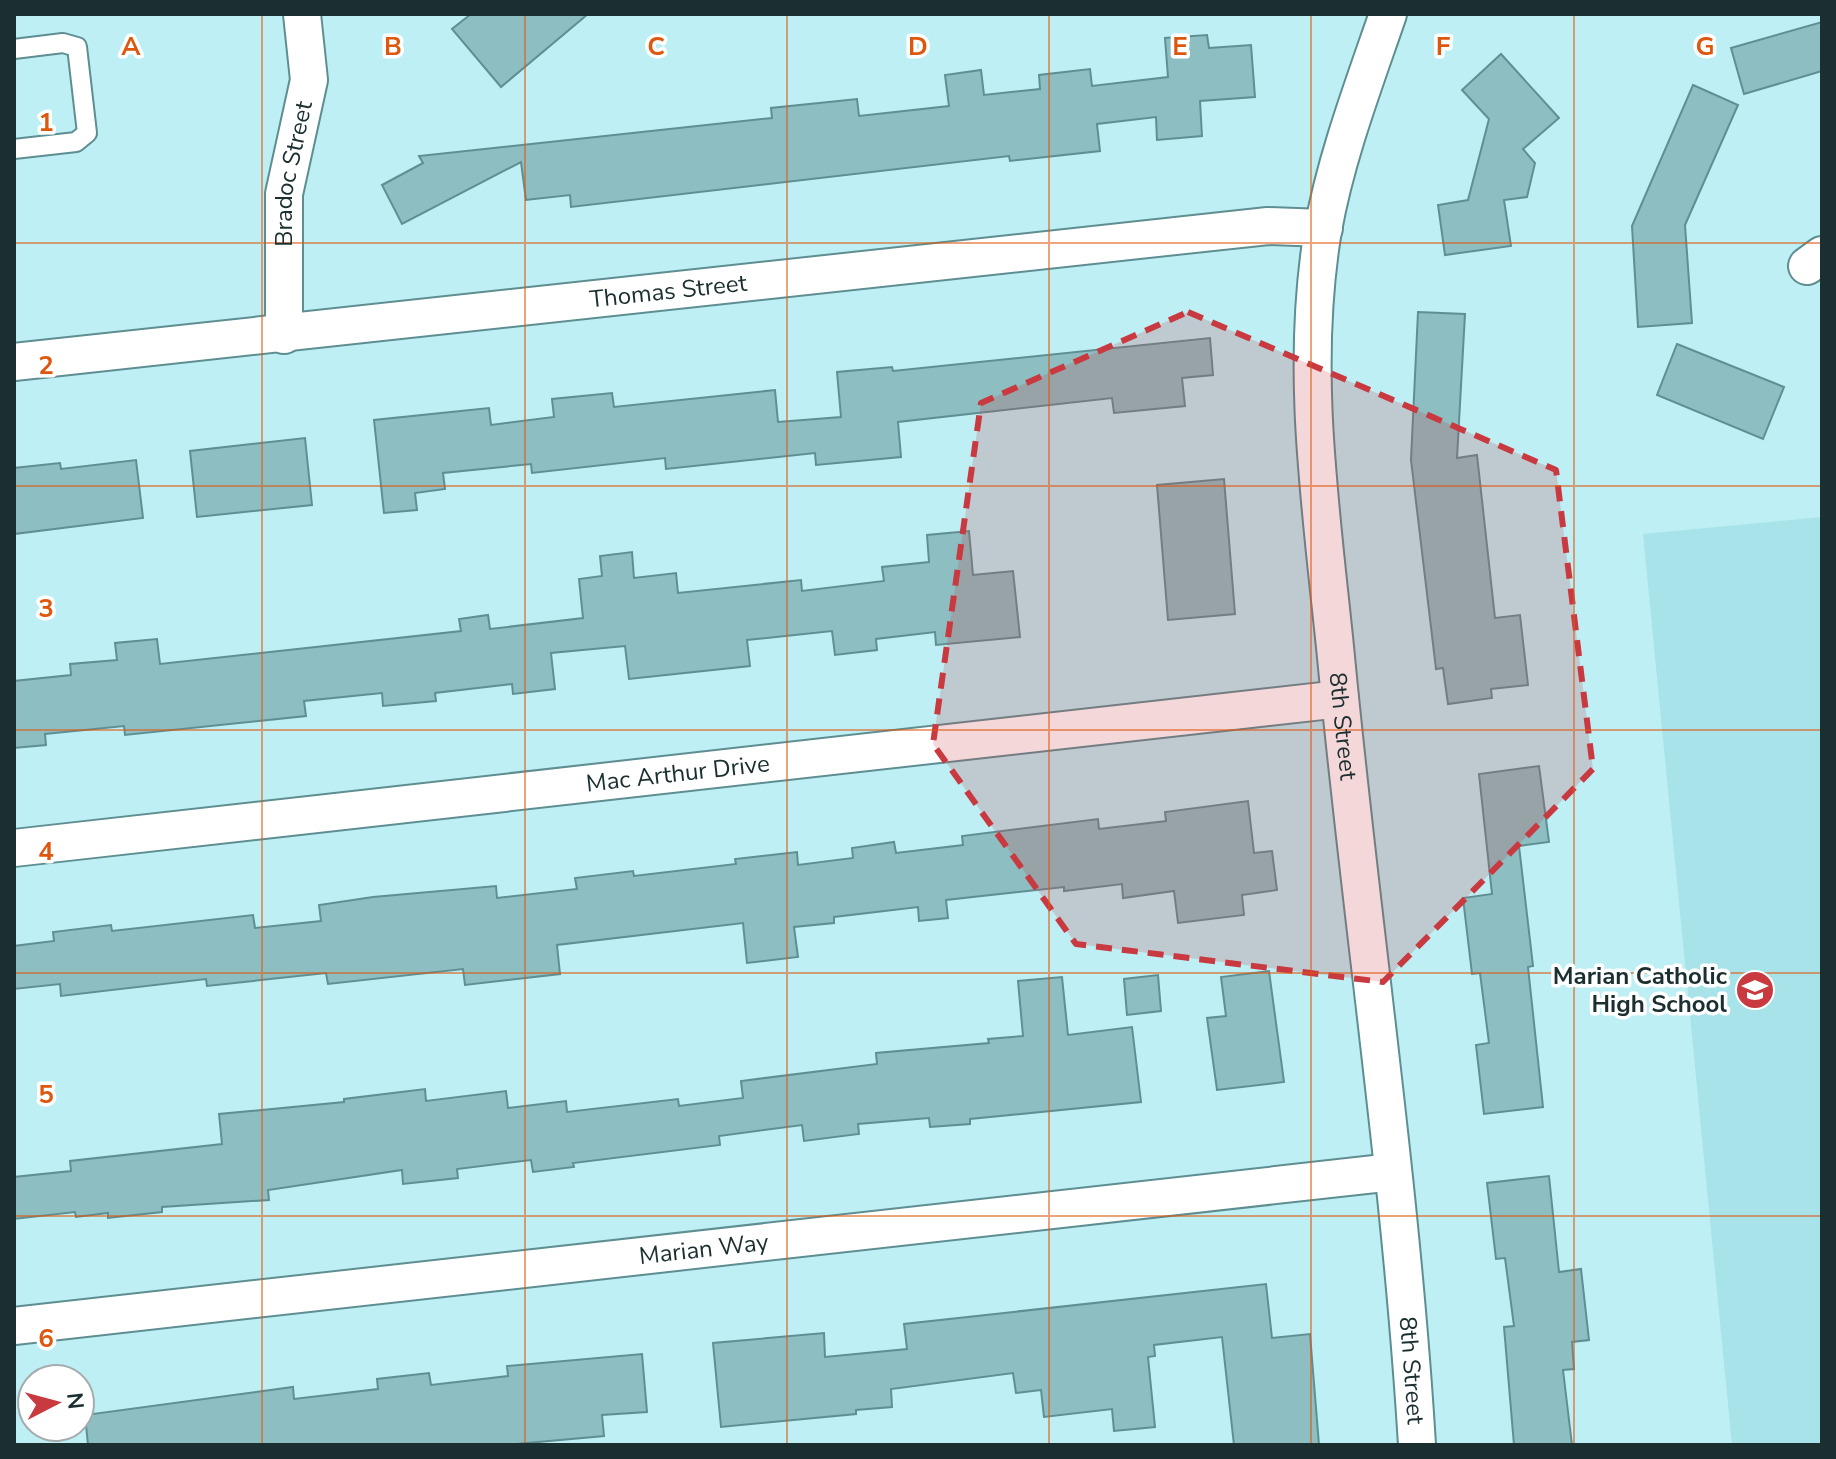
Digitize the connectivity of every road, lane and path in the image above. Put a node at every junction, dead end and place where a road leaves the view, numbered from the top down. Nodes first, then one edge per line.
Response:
1 (302, 14) edge
2 (1388, 14) edge
3 (14, 49) edge
4 (14, 149) edge
5 (1324, 228) junction
6 (284, 335) junction
7 (14, 362) edge
8 (1340, 699) junction
9 (14, 848) edge
10 (1393, 1172) junction
11 (14, 1326) edge
12 (1417, 1445) edge

1 - 6 street, Bradoc Street
2 - 5 street, 8th Street
3 - 4 lane
5 - 6 street, Thomas Street
5 - 8 street, 8th Street
6 - 7 street, Thomas Street
8 - 9 street, Mac Arthur Drive
8 - 10 street, 8th Street
10 - 11 street, Marian Way
10 - 12 street, 8th Street

